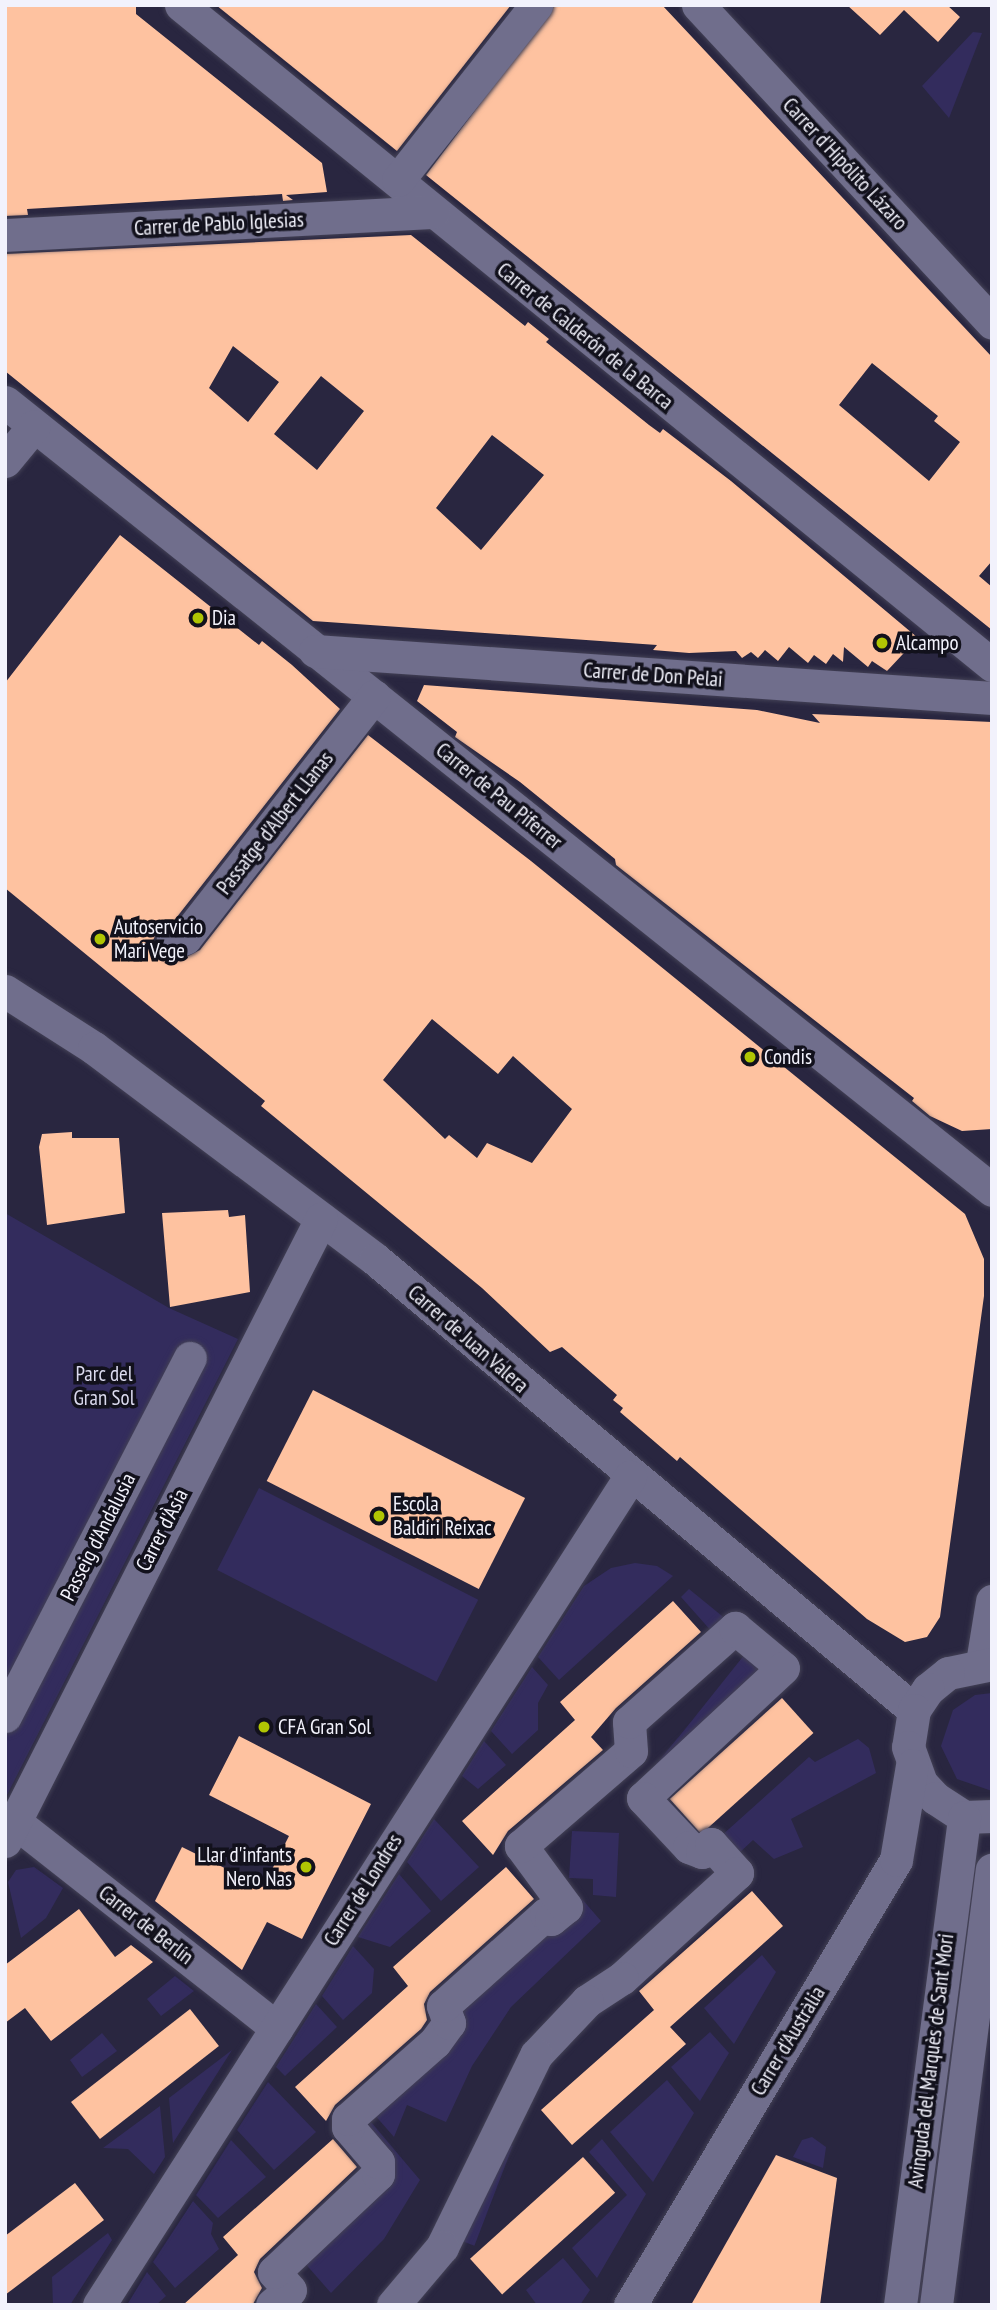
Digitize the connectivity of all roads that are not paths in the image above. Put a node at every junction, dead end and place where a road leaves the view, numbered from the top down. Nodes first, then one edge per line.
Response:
1 (181, 5) edge
2 (536, 5) edge
3 (698, 5) edge
4 (398, 180) junction
5 (433, 212) junction
6 (5, 235) edge
7 (992, 323) edge
8 (5, 402) edge
9 (34, 426) junction
10 (5, 461) edge
11 (314, 651) junction
12 (992, 666) edge
13 (374, 696) junction
14 (992, 698) edge
15 (179, 940) dead end
16 (5, 990) edge
17 (992, 1190) edge
18 (321, 1219) junction
19 (190, 1358) dead end
20 (630, 1477) junction
21 (992, 1601) edge
22 (987, 1664) edge
23 (914, 1710) junction
24 (5, 1716) edge
25 (912, 1765) junction
26 (978, 1816) edge
27 (10, 1831) edge
28 (992, 1870) edge
29 (277, 2028) junction
30 (99, 2305) edge
31 (272, 2305) edge
32 (393, 2305) edge
33 (630, 2305) edge
34 (900, 2305) edge
35 (936, 2305) edge

1 - 4 street, Carrer de Calderón de la Barca
2 - 4 street
3 - 7 street, Carrer d'Hipólito Lázaro
4 - 5 street, Carrer de Calderón de la Barca
5 - 6 street, Carrer de Pablo Iglesias
5 - 12 street, Carrer de Calderón de la Barca
8 - 9 street, Carrer de Pau Piferrer
9 - 10 street
9 - 11 street, Carrer de Pau Piferrer
11 - 13 street, Carrer de Pau Piferrer
11 - 14 street, Carrer de Don Pelai
13 - 15 street, Passatge d'Albert Llanas
13 - 17 street, Carrer de Pau Piferrer
16 - 18 street, Carrer de Juan Valera
18 - 20 street, Carrer de Juan Valera
18 - 27 street, Carrer d'Àsia
19 - 24 street, Passeig d'Andalusia
20 - 23 street, Carrer de Juan Valera
20 - 29 street, Carrer de Londres
21 - 22 street
22 - 23 street
23 - 25 street, Carrer d'Austràlia
25 - 26 street
25 - 33 street, Carrer d'Austràlia
26 - 34 street, Avinguda del Marquès de Sant Mori
27 - 29 street, Carrer de Berlín
28 - 35 street, Avinguda del Marquès de Sant Mori
29 - 30 street, Carrer de Londres
31 - 32 street

